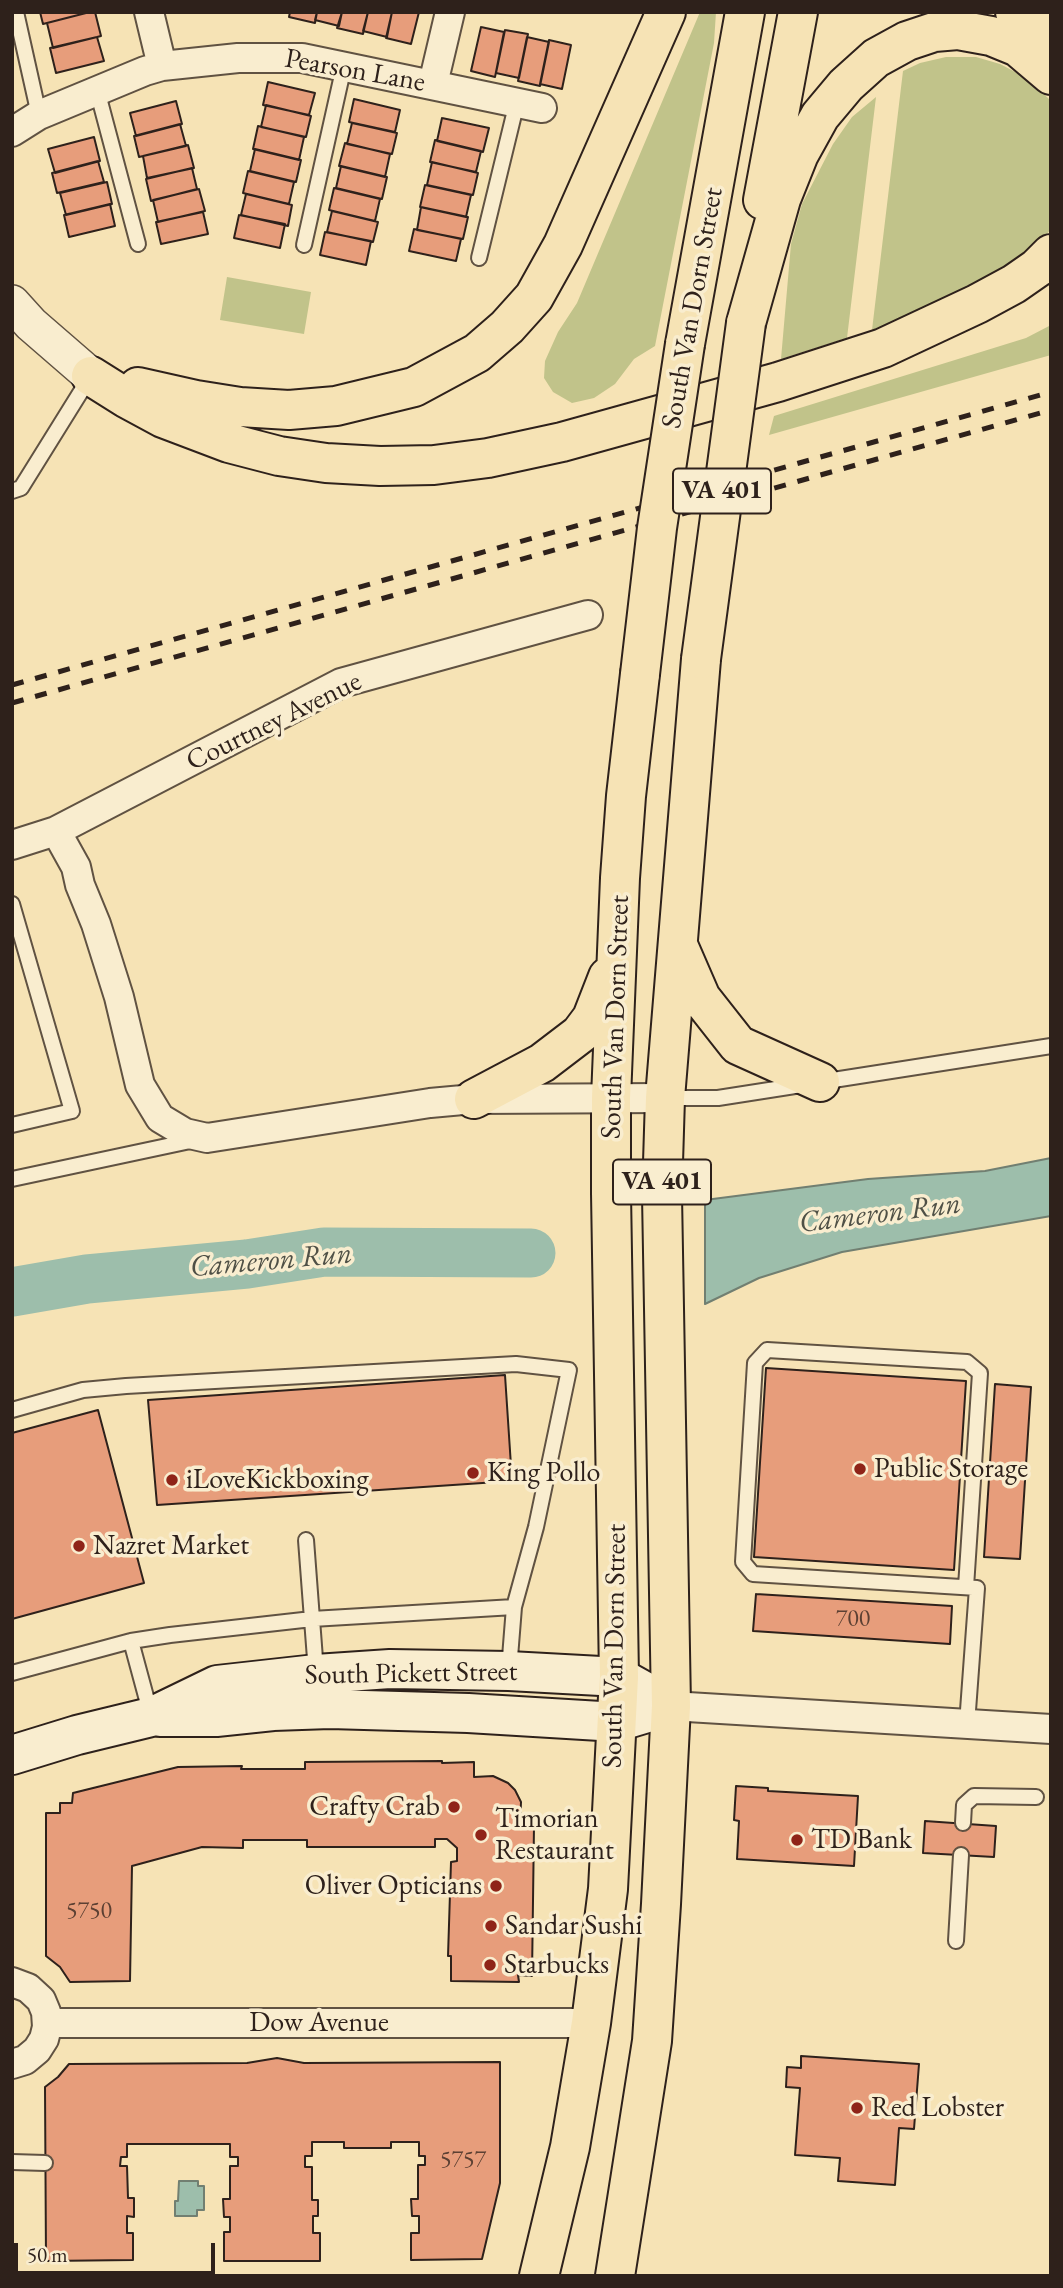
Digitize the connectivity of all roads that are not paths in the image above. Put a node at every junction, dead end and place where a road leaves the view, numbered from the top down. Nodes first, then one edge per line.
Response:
1 (16, 12) edge
2 (149, 12) edge
3 (450, 12) edge
4 (666, 12) edge
5 (745, 12) edge
6 (798, 12) edge
7 (1015, 12) edge
8 (1051, 31) edge
9 (162, 66) junction
10 (344, 66) junction
11 (1051, 75) edge
12 (433, 84) junction
13 (97, 90) junction
14 (529, 105) joint
15 (39, 115) junction
16 (12, 132) edge
17 (138, 244) dead end
18 (304, 245) dead end
19 (1051, 254) edge
20 (479, 258) dead end
21 (1051, 291) edge
22 (12, 303) edge
23 (746, 323) junction
24 (883, 348) junction
25 (91, 376) junction
26 (12, 491) edge
27 (588, 615) dead end
28 (56, 831) junction
29 (12, 845) edge
30 (13, 909) edge
31 (677, 941) junction
32 (619, 949) junction
33 (1051, 1046) edge
34 (820, 1082) junction
35 (611, 1098) junction
36 (664, 1098) junction
37 (474, 1099) junction
38 (12, 1125) edge
39 (207, 1138) junction
40 (12, 1179) edge
41 (12, 1410) edge
42 (306, 1540) dead end
43 (966, 1587) junction
44 (514, 1607) junction
45 (312, 1619) junction
46 (131, 1642) junction
47 (509, 1671) junction
48 (12, 1673) edge
49 (316, 1674) junction
50 (619, 1677) junction
51 (671, 1706) junction
52 (151, 1717) junction
53 (617, 1722) junction
54 (967, 1724) junction
55 (1051, 1729) edge
56 (12, 1755) edge
57 (1036, 1797) dead end
58 (963, 1823) dead end
59 (961, 1855) dead end
60 (956, 1941) dead end
61 (12, 1982) edge
62 (47, 2023) junction
63 (592, 2024) junction
64 (12, 2064) edge
65 (12, 2162) edge
66 (46, 2163) dead end
67 (545, 2268) edge
68 (615, 2276) edge

1 - 15 lane
2 - 9 street
3 - 12 street
4 - 25 main road
5 - 32 main road, South Van Dorn Street / VA 401, bridge
6 - 23 main road, South Van Dorn Street / VA 401
7 - 8 main road
9 - 10 street, Pearson Lane
9 - 13 street, Pearson Lane
10 - 12 street, Pearson Lane
10 - 18 lane
11 - 23 main road
12 - 14 street, Pearson Lane
13 - 15 street, Pearson Lane
13 - 17 lane
14 - 20 lane
15 - 16 street, Pearson Lane
19 - 24 main road
21 - 24 main road
22 - 25 street
23 - 31 main road, South Van Dorn Street / VA 401, bridge
24 - 25 main road
25 - 26 lane
27 - 28 street, Courtney Avenue
28 - 29 street, Courtney Avenue
28 - 39 street
30 - 38 lane
31 - 34 main road
31 - 36 main road, South Van Dorn Street / VA 401
32 - 35 main road, South Van Dorn Street / VA 401
32 - 37 main road
33 - 34 lane
34 - 36 lane
35 - 36 street
35 - 37 street
35 - 50 main road, South Van Dorn Street / VA 401
36 - 51 main road, South Van Dorn Street / VA 401
37 - 39 street
39 - 40 lane
41 - 44 lane
42 - 45 lane
43 - 43 lane
43 - 54 lane
44 - 45 lane
44 - 47 lane
45 - 46 lane
45 - 49 lane
46 - 48 lane
46 - 52 lane
47 - 49 main road, South Pickett Street
47 - 50 main road, South Pickett Street
49 - 52 main road, South Pickett Street
50 - 51 main road, South Pickett Street
50 - 53 main road, South Van Dorn Street / VA 401
51 - 53 main road, South Pickett Street
51 - 54 street, South Pickett Street
51 - 68 main road, South Van Dorn Street / VA 401
52 - 53 main road, South Pickett Street
52 - 56 main road, South Pickett Street
53 - 63 main road, South Van Dorn Street / VA 401
54 - 55 street, South Pickett Street
57 - 58 lane
59 - 60 lane
61 - 62 street
62 - 63 street, Dow Avenue
62 - 64 street
63 - 67 main road, South Van Dorn Street / VA 401
65 - 66 lane

